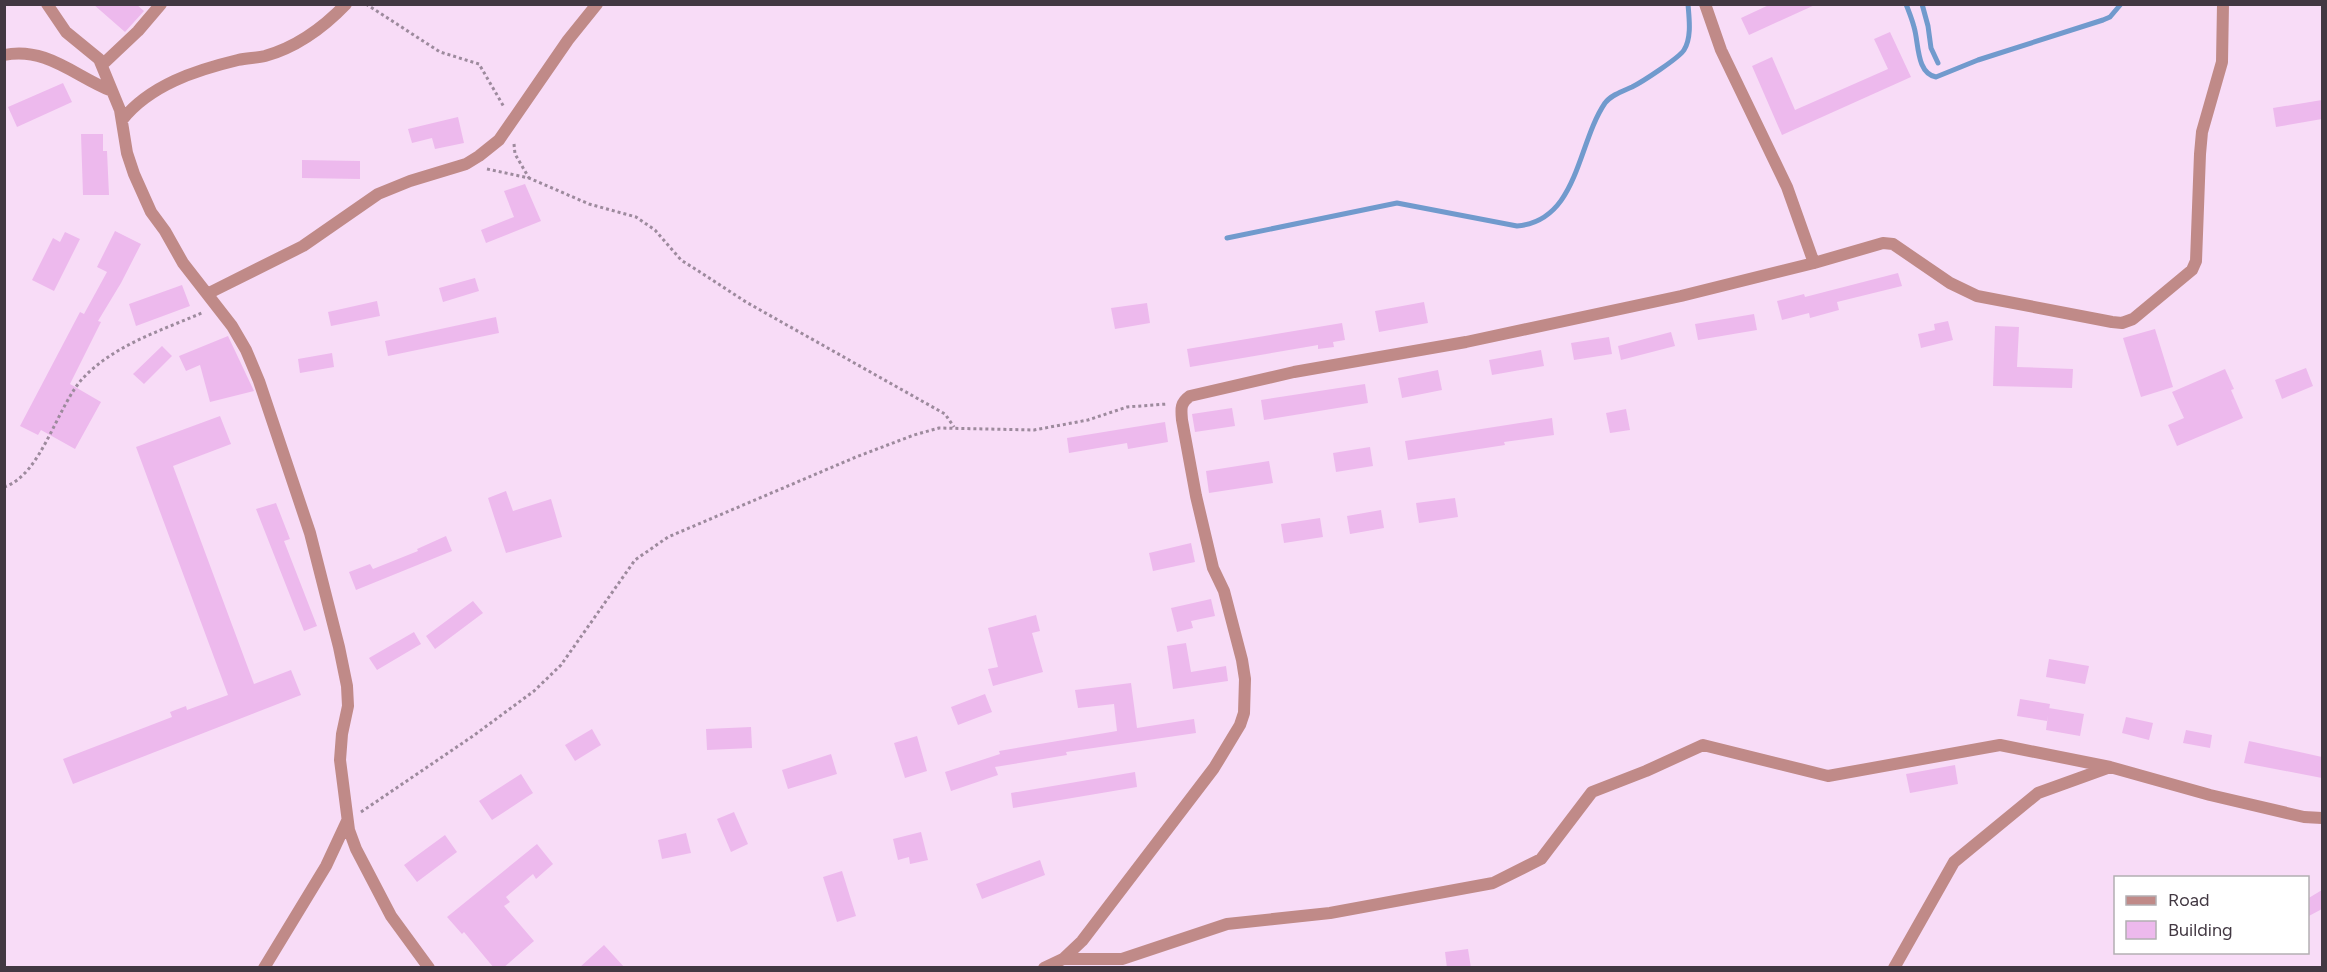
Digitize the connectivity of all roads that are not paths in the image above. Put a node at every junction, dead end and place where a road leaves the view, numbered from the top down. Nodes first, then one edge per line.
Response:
1 (47, 4) edge
2 (161, 4) edge
3 (346, 4) edge
4 (597, 4) edge
5 (1705, 4) edge
6 (2223, 4) edge
7 (4, 55) edge
8 (102, 65) junction
9 (112, 90) junction
10 (122, 120) junction
11 (1814, 263) junction
12 (207, 294) junction
13 (2110, 767) junction
14 (2322, 818) edge
15 (347, 821) junction
16 (1063, 959) junction
17 (264, 968) edge
18 (429, 968) edge
19 (1044, 968) edge
20 (1894, 968) edge

1 - 8 street
2 - 8 street
3 - 10 street
4 - 12 street
5 - 11 street
6 - 11 street
7 - 9 street
8 - 9 street
9 - 10 street
10 - 12 street
11 - 16 street
12 - 15 street
13 - 14 street
13 - 16 street
13 - 20 street
15 - 17 street
15 - 18 street
16 - 19 street

